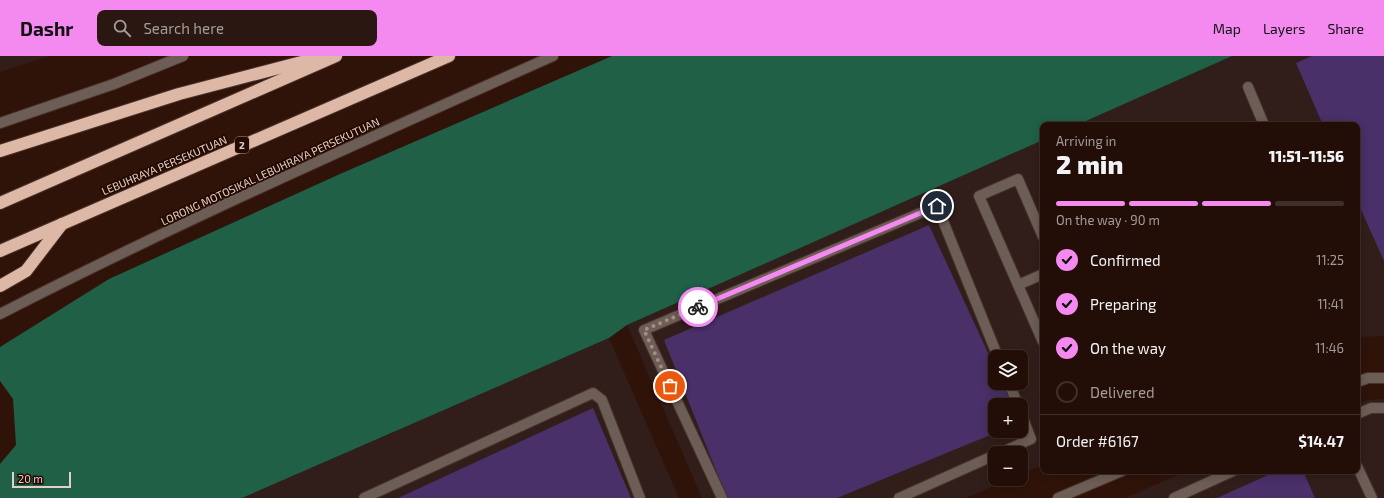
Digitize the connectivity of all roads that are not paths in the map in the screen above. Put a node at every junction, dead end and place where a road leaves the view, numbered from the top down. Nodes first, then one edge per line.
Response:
1 (182, 56) edge
2 (324, 56) edge
3 (336, 56) edge
4 (449, 56) edge
5 (553, 56) edge
6 (1248, 87) dead end
7 (1263, 122) edge
8 (0, 123) edge
9 (0, 151) edge
10 (0, 203) edge
11 (63, 223) junction
12 (1040, 230) edge
13 (0, 251) edge
14 (1040, 275) edge
15 (1018, 285) junction
16 (0, 286) edge
17 (11, 309) junction
18 (0, 310) edge
19 (0, 314) edge
20 (1040, 335) edge
21 (995, 350) edge
22 (1384, 378) edge
23 (1360, 381) edge
24 (1384, 408) edge
25 (1360, 413) edge
26 (1028, 432) edge
27 (1016, 446) edge
28 (988, 458) edge
29 (1360, 472) edge
30 (1226, 474) edge
31 (1099, 475) edge
32 (364, 498) edge
33 (640, 498) edge
34 (722, 498) edge
35 (899, 498) edge
36 (1058, 498) edge
37 (1174, 498) edge
38 (1372, 498) edge

1 - 8 street
2 - 9 highway
3 - 10 highway
4 - 11 highway, LEBUHRAYA PERSEKUTUAN / 2
5 - 17 street, LORONG MOTOSIKAL LEBUHRAYA PERSEKUTUAN
6 - 7 street
11 - 13 highway, LEBUHRAYA PERSEKUTUAN / 2
11 - 16 highway
12 - 15 street
14 - 15 street
15 - 20 street
17 - 18 street
17 - 19 street, LORONG MOTOSIKAL LEBUHRAYA PERSEKUTUAN
21 - 34 street
22 - 23 street
24 - 25 street
26 - 27 street
28 - 35 street
29 - 38 street
30 - 37 street
31 - 36 street
32 - 33 street

